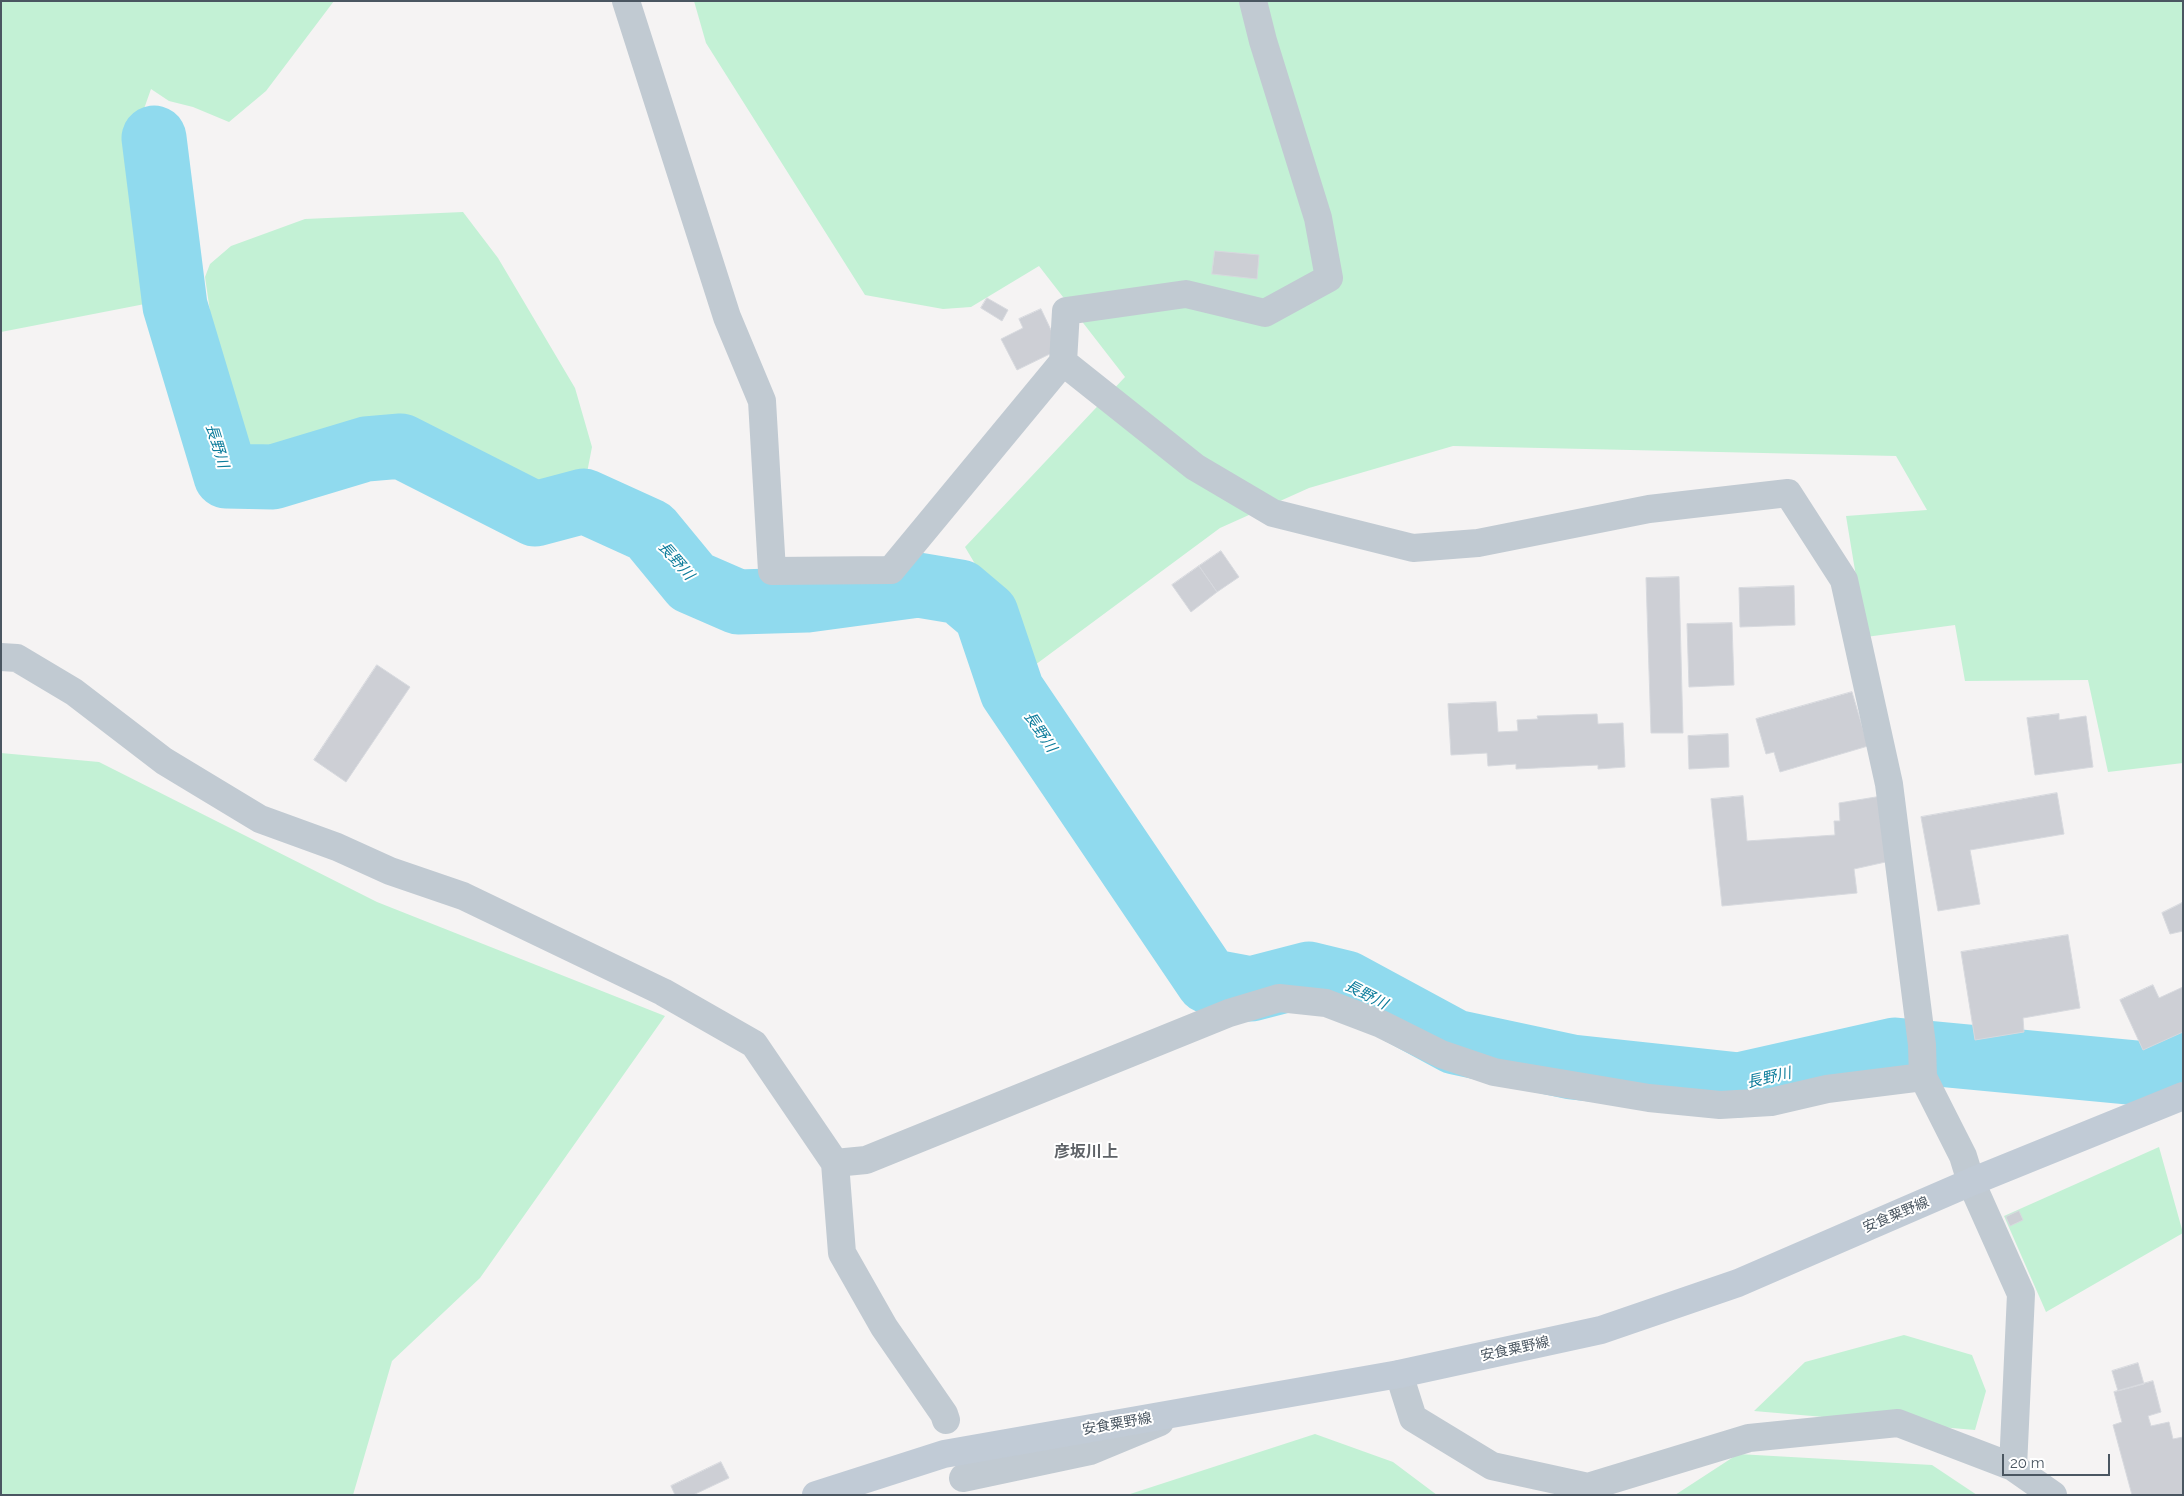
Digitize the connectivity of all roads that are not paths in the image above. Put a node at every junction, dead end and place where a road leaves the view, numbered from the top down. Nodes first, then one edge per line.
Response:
1 (626, 1) edge
2 (1253, 1) edge
3 (1063, 362) junction
4 (1, 657) edge
5 (1922, 1061) junction
6 (2183, 1096) edge
7 (835, 1163) junction
8 (1971, 1182) junction
9 (1399, 1374) junction
10 (1183, 1412) junction
11 (946, 1420) dead end
12 (2013, 1467) junction
13 (963, 1478) dead end
14 (816, 1495) edge
15 (2053, 1495) edge

1 - 3 street
2 - 3 street
3 - 5 street
4 - 7 street
5 - 7 street
5 - 8 street
6 - 8 main road, 安食粟野線
7 - 11 street
8 - 9 main road, 安食粟野線
8 - 12 street
9 - 10 main road, 安食粟野線
9 - 12 street
10 - 13 street
10 - 14 main road, 安食粟野線
12 - 15 street

